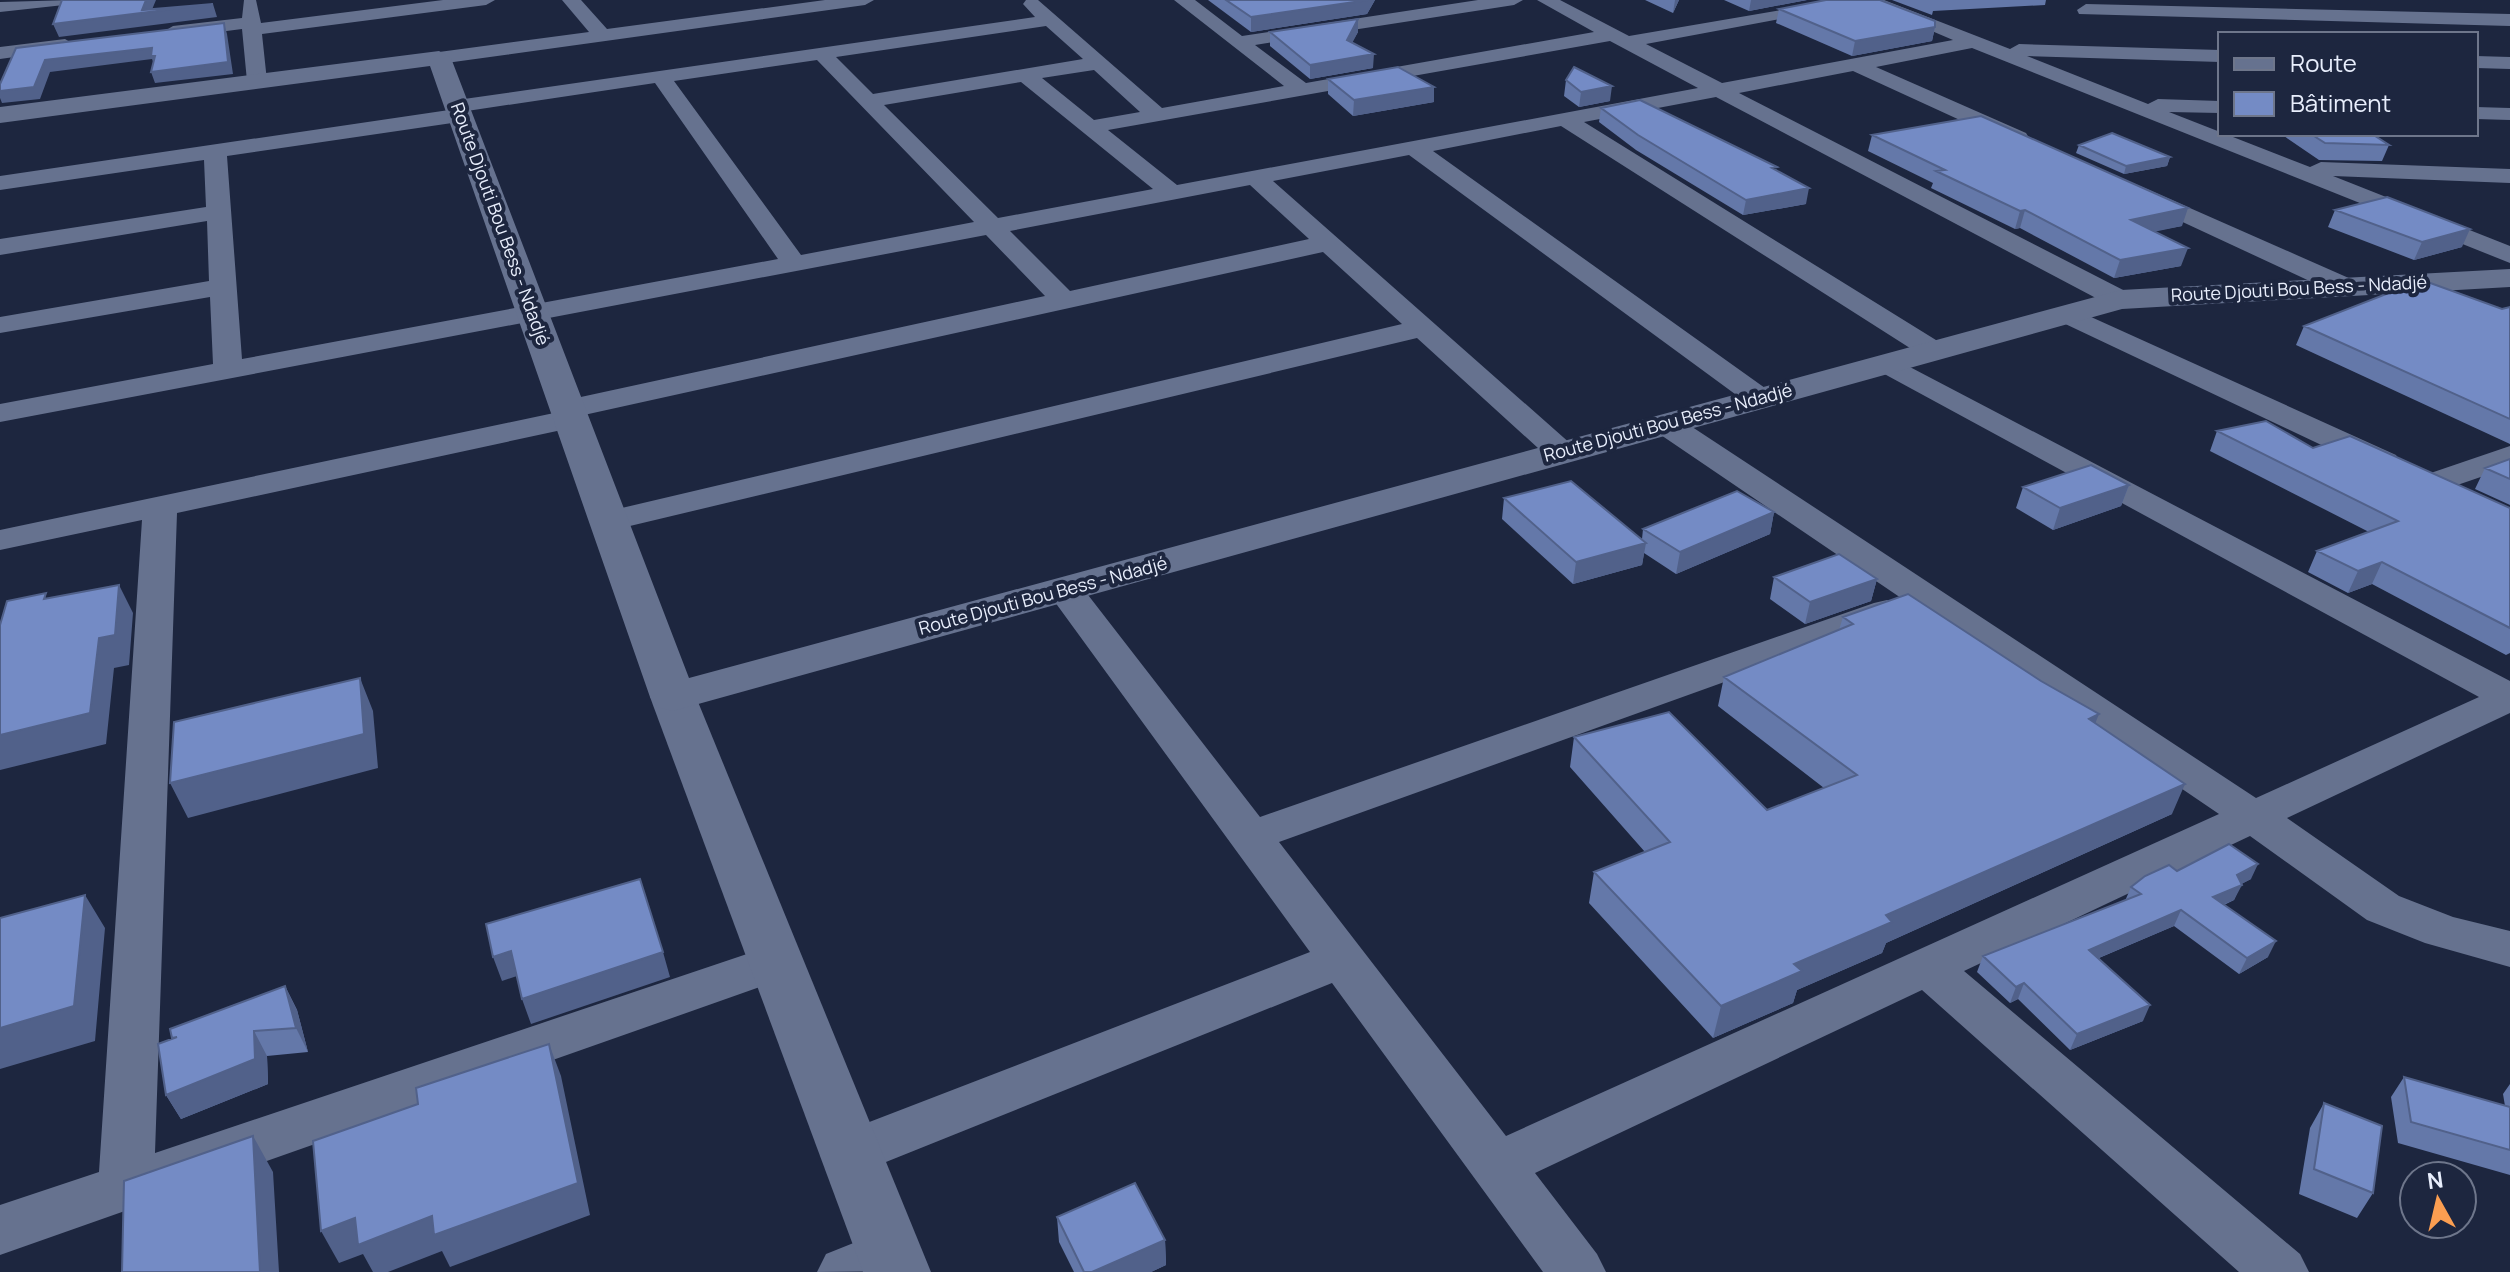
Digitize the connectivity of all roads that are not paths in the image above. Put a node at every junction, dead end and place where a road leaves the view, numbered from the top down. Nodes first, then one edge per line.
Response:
1 (64, 0) edge
2 (250, 0) edge
3 (486, 0) edge
4 (571, 0) edge
5 (865, 0) edge
6 (1027, 0) edge
7 (1183, 0) edge
8 (1514, 0) edge
9 (1546, 0) edge
10 (1854, 0) edge
11 (1868, 0) edge
12 (2209, 0) edge
13 (2354, 0) edge
14 (2499, 0) edge
15 (40, 1) edge
16 (794, 4) edge
17 (2079, 5) edge
18 (1726, 6) dead end
19 (2510, 6) edge
20 (0, 7) edge
21 (1363, 7) edge
22 (2227, 13) junction
23 (2382, 17) junction
24 (1753, 18) junction
25 (1050, 20) junction
26 (1385, 20) junction
27 (2510, 20) edge
28 (251, 26) junction
29 (157, 34) edge
30 (602, 35) junction
31 (1620, 38) junction
32 (1239, 42) junction
33 (78, 43) edge
34 (1984, 46) junction
35 (0, 53) edge
36 (2136, 53) junction
37 (822, 54) junction
38 (2218, 56) edge
39 (439, 58) junction
40 (2478, 62) edge
41 (1098, 63) junction
42 (2510, 63) edge
43 (1856, 65) junction
44 (1025, 75) junction
45 (662, 78) junction
46 (257, 81) junction
47 (1302, 90) junction
48 (1720, 90) junction
49 (867, 101) junction
50 (2131, 105) junction
51 (2218, 107) edge
52 (458, 111) junction
53 (2478, 113) edge
54 (2510, 114) edge
55 (0, 115) edge
56 (1157, 115) junction
57 (1564, 119) junction
58 (1090, 127) junction
59 (1414, 148) junction
60 (2042, 149) edge
61 (215, 151) junction
62 (2292, 168) junction
63 (2510, 176) edge
64 (1255, 177) junction
65 (2113, 181) edge
66 (0, 183) edge
67 (1172, 193) junction
68 (219, 212) junction
69 (991, 227) junction
70 (1328, 243) junction
71 (0, 247) edge
72 (2510, 255) edge
73 (795, 264) junction
74 (2510, 278) edge
75 (2341, 285) junction
76 (223, 287) junction
77 (2121, 300) junction
78 (1065, 301) junction
79 (531, 313) junction
80 (2069, 315) junction
81 (0, 325) edge
82 (1423, 328) junction
83 (1934, 351) junction
84 (1887, 364) junction
85 (228, 370) junction
86 (1761, 399) junction
87 (0, 413) edge
88 (569, 414) junction
89 (1666, 424) junction
90 (1561, 452) junction
91 (2510, 456) edge
92 (2431, 484) junction
93 (2471, 503) edge
94 (160, 506) junction
95 (609, 521) junction
96 (0, 540) edge
97 (1065, 590) junction
98 (1924, 598) junction
99 (673, 697) junction
100 (2510, 698) edge
101 (2254, 817) junction
102 (1249, 837) junction
103 (2510, 949) edge
104 (1340, 960) junction
105 (777, 962) junction
106 (1927, 967) junction
107 (852, 1152) junction
108 (1499, 1164) junction
109 (126, 1186) junction
110 (0, 1230) edge
111 (878, 1266) edge
112 (1577, 1272) edge
113 (2280, 1272) edge

1 - 15 street
2 - 28 street
3 - 28 street
4 - 30 street
5 - 16 street
6 - 25 street
7 - 32 street
8 - 26 street
9 - 31 street
10 - 24 street
11 - 34 street
12 - 22 street
13 - 23 street
14 - 19 street
15 - 20 street
16 - 30 street
17 - 22 street
17 - 36 street
18 - 24 street
21 - 26 street
22 - 23 street
23 - 27 street
24 - 31 street
25 - 37 street
25 - 41 street
26 - 32 street
28 - 29 street
28 - 46 street
30 - 39 street
31 - 47 street
31 - 48 street
32 - 47 street
33 - 35 street
34 - 36 street
34 - 43 street
34 - 50 street
36 - 38 street
37 - 45 street
37 - 49 street
39 - 46 main road
39 - 52 main road, Route Djouti Bou Bess - Ndadjé
40 - 42 street
41 - 44 street
41 - 56 street
43 - 48 street
43 - 60 street
44 - 49 street
44 - 58 street
45 - 52 street
45 - 73 street
46 - 55 main road
47 - 56 street
48 - 57 street
48 - 77 street
49 - 69 street
50 - 51 street
50 - 62 street
52 - 61 street
52 - 79 main road, Route Djouti Bou Bess - Ndadjé
53 - 54 street
56 - 58 street
57 - 59 street
57 - 83 street
58 - 67 street
59 - 64 street
59 - 86 street
61 - 66 street
61 - 68 street
62 - 63 street
62 - 72 street
64 - 67 street
64 - 70 street
65 - 75 street
67 - 69 street
68 - 71 street
68 - 76 street
69 - 73 street
69 - 78 street
70 - 78 street
70 - 82 street
73 - 79 street
74 - 75 main road, Route Djouti Bou Bess - Ndadjé
75 - 77 main road, Route Djouti Bou Bess - Ndadjé
76 - 81 street
76 - 85 street
77 - 80 main road, Route Djouti Bou Bess - Ndadjé
78 - 88 street
79 - 85 street
79 - 88 main road, Route Djouti Bou Bess - Ndadjé
80 - 83 main road, Route Djouti Bou Bess - Ndadjé
80 - 92 street
82 - 90 street
82 - 95 street
83 - 84 main road, Route Djouti Bou Bess - Ndadjé
84 - 86 main road, Route Djouti Bou Bess - Ndadjé
84 - 100 street
85 - 87 street
86 - 89 main road, Route Djouti Bou Bess - Ndadjé
88 - 94 street
88 - 95 main road, Route Djouti Bou Bess - Ndadjé
89 - 90 main road, Route Djouti Bou Bess - Ndadjé
89 - 98 street
90 - 97 main road, Route Djouti Bou Bess - Ndadjé
91 - 92 street
92 - 93 street
94 - 96 street
94 - 109 street
95 - 99 main road, Route Djouti Bou Bess - Ndadjé
97 - 99 main road, Route Djouti Bou Bess - Ndadjé
97 - 102 street
98 - 101 street
98 - 102 street
99 - 105 main road
100 - 101 street
101 - 103 street
101 - 106 street
102 - 104 street
104 - 107 street
104 - 108 street
105 - 107 main road
105 - 109 street
106 - 108 street
106 - 113 street
107 - 111 main road
108 - 112 street
109 - 110 street

